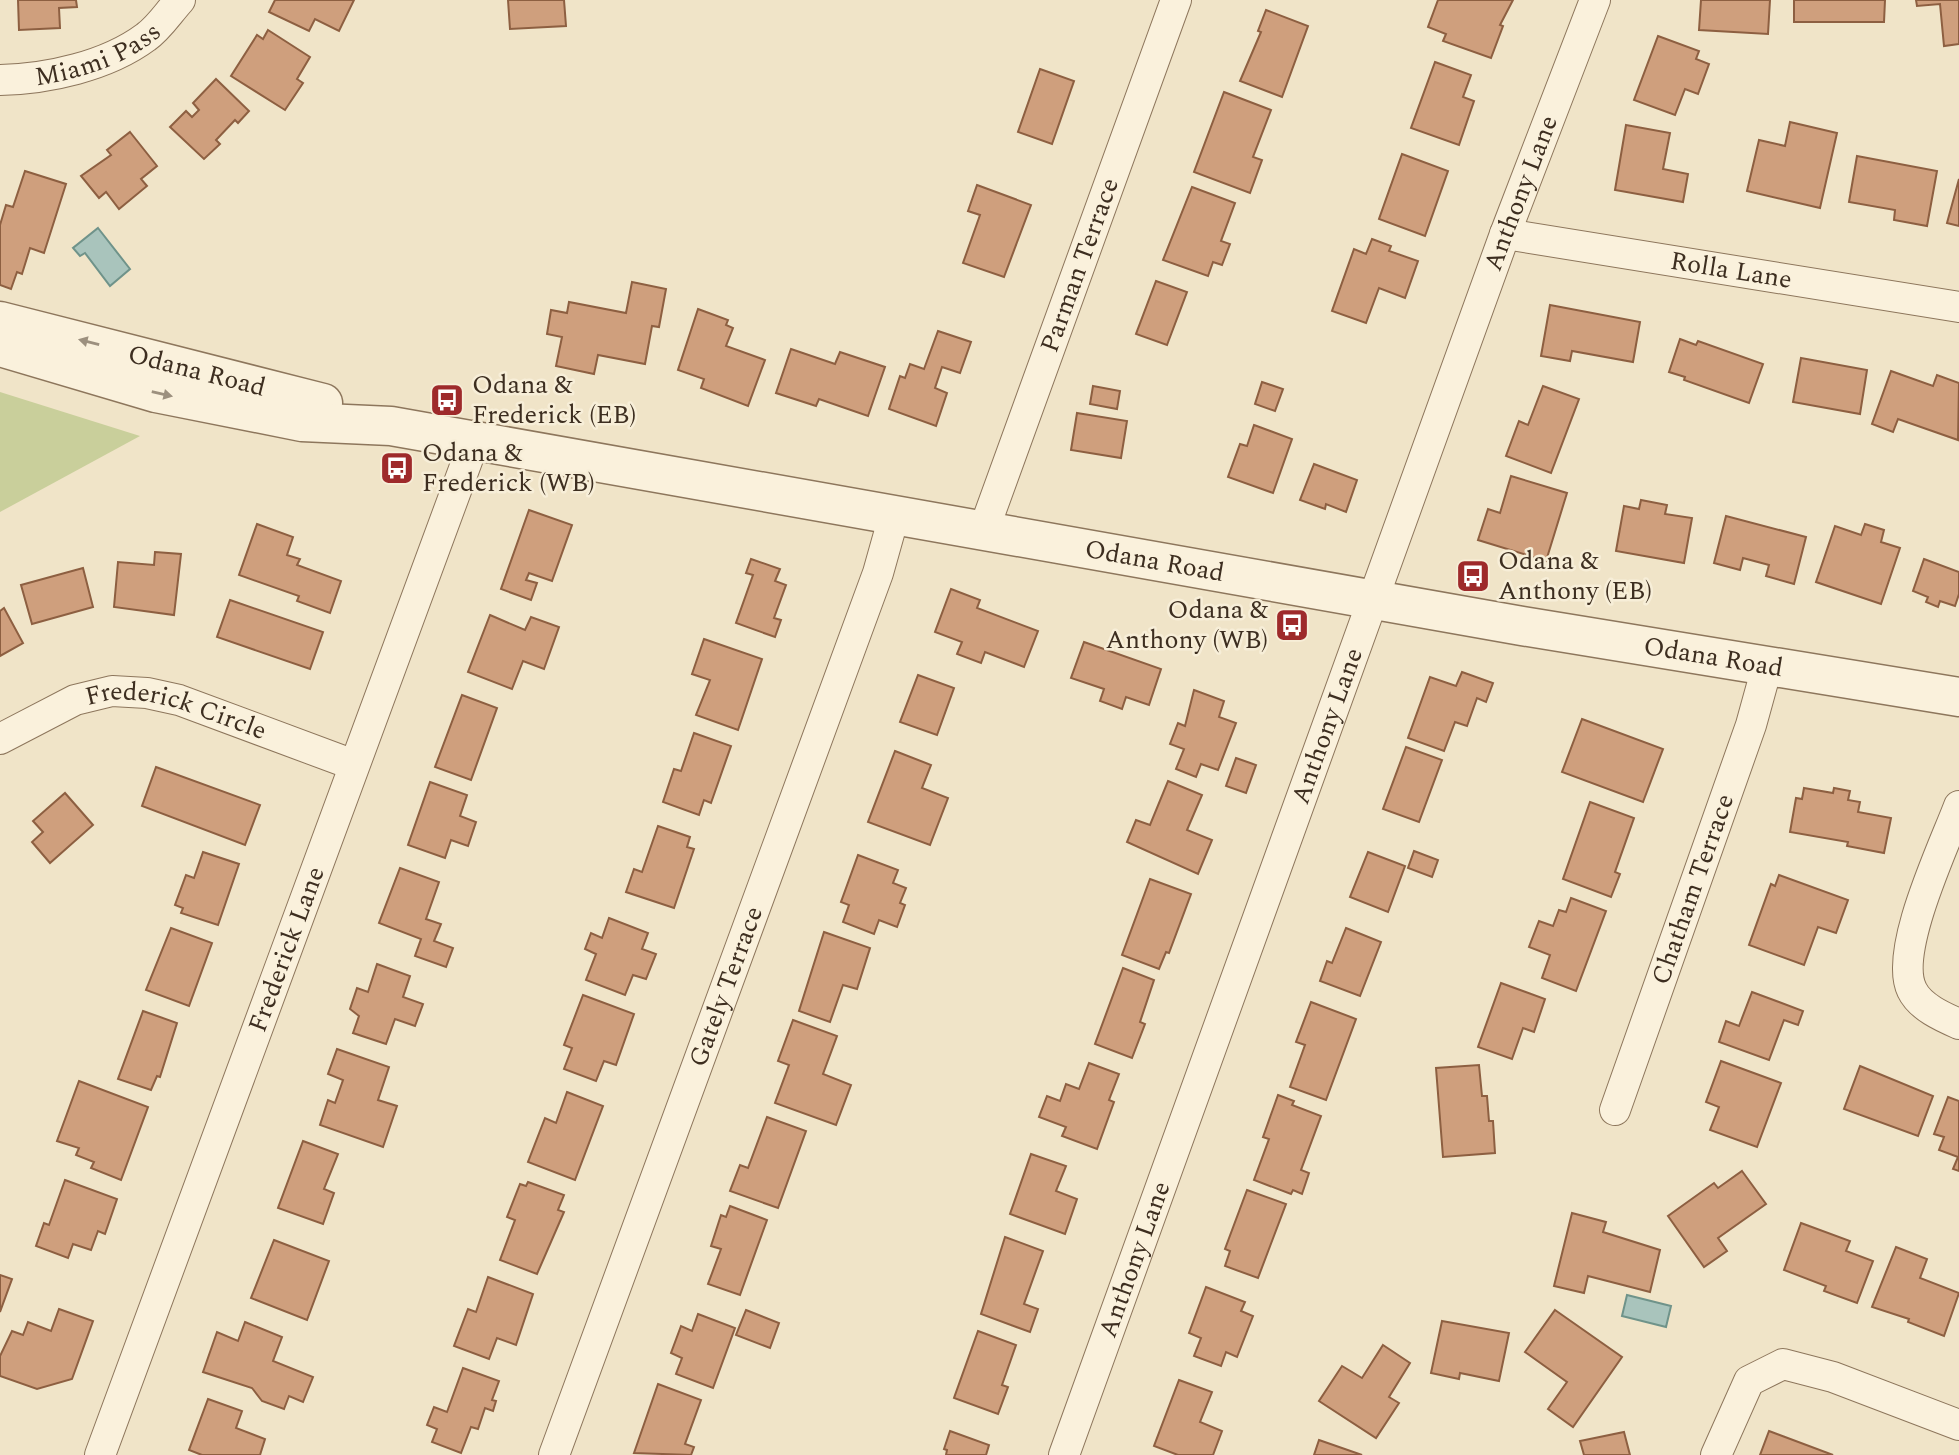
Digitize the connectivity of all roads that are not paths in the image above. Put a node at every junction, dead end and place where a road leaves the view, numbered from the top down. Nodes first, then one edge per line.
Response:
1 (180, 0) edge
2 (1176, 0) edge
3 (1595, 0) edge
4 (0, 80) edge
5 (1505, 234) junction
6 (1959, 307) edge
7 (0, 321) edge
8 (0, 347) edge
9 (391, 426) junction
10 (474, 442) junction
11 (894, 516) junction
12 (983, 532) junction
13 (1373, 599) junction
14 (1767, 667) junction
15 (1959, 697) edge
16 (0, 739) edge
17 (355, 765) junction
18 (1959, 806) edge
19 (1959, 1024) edge
20 (1615, 1110) dead end
21 (1959, 1425) edge
22 (100, 1455) edge
23 (554, 1455) edge
24 (1065, 1455) edge
25 (1716, 1455) edge

1 - 4 street, Miami Pass
2 - 12 street, Parman Terrace
3 - 5 street, Anthony Lane
5 - 6 street, Rolla Lane
5 - 13 street, Anthony Lane
9 -> 7 street, Odana Road
8 -> 9 street, Odana Road
9 - 10 street, Odana Road
10 - 11 street, Odana Road
10 - 17 street, Frederick Lane
11 - 12 street, Odana Road
11 - 23 street, Gately Terrace
12 - 13 street, Odana Road
13 - 14 street, Odana Road
13 - 24 street, Anthony Lane
14 - 15 street, Odana Road
14 - 20 street, Chatham Terrace
16 - 17 street, Frederick Circle
17 - 22 street, Frederick Lane
18 - 19 street
21 - 25 street

